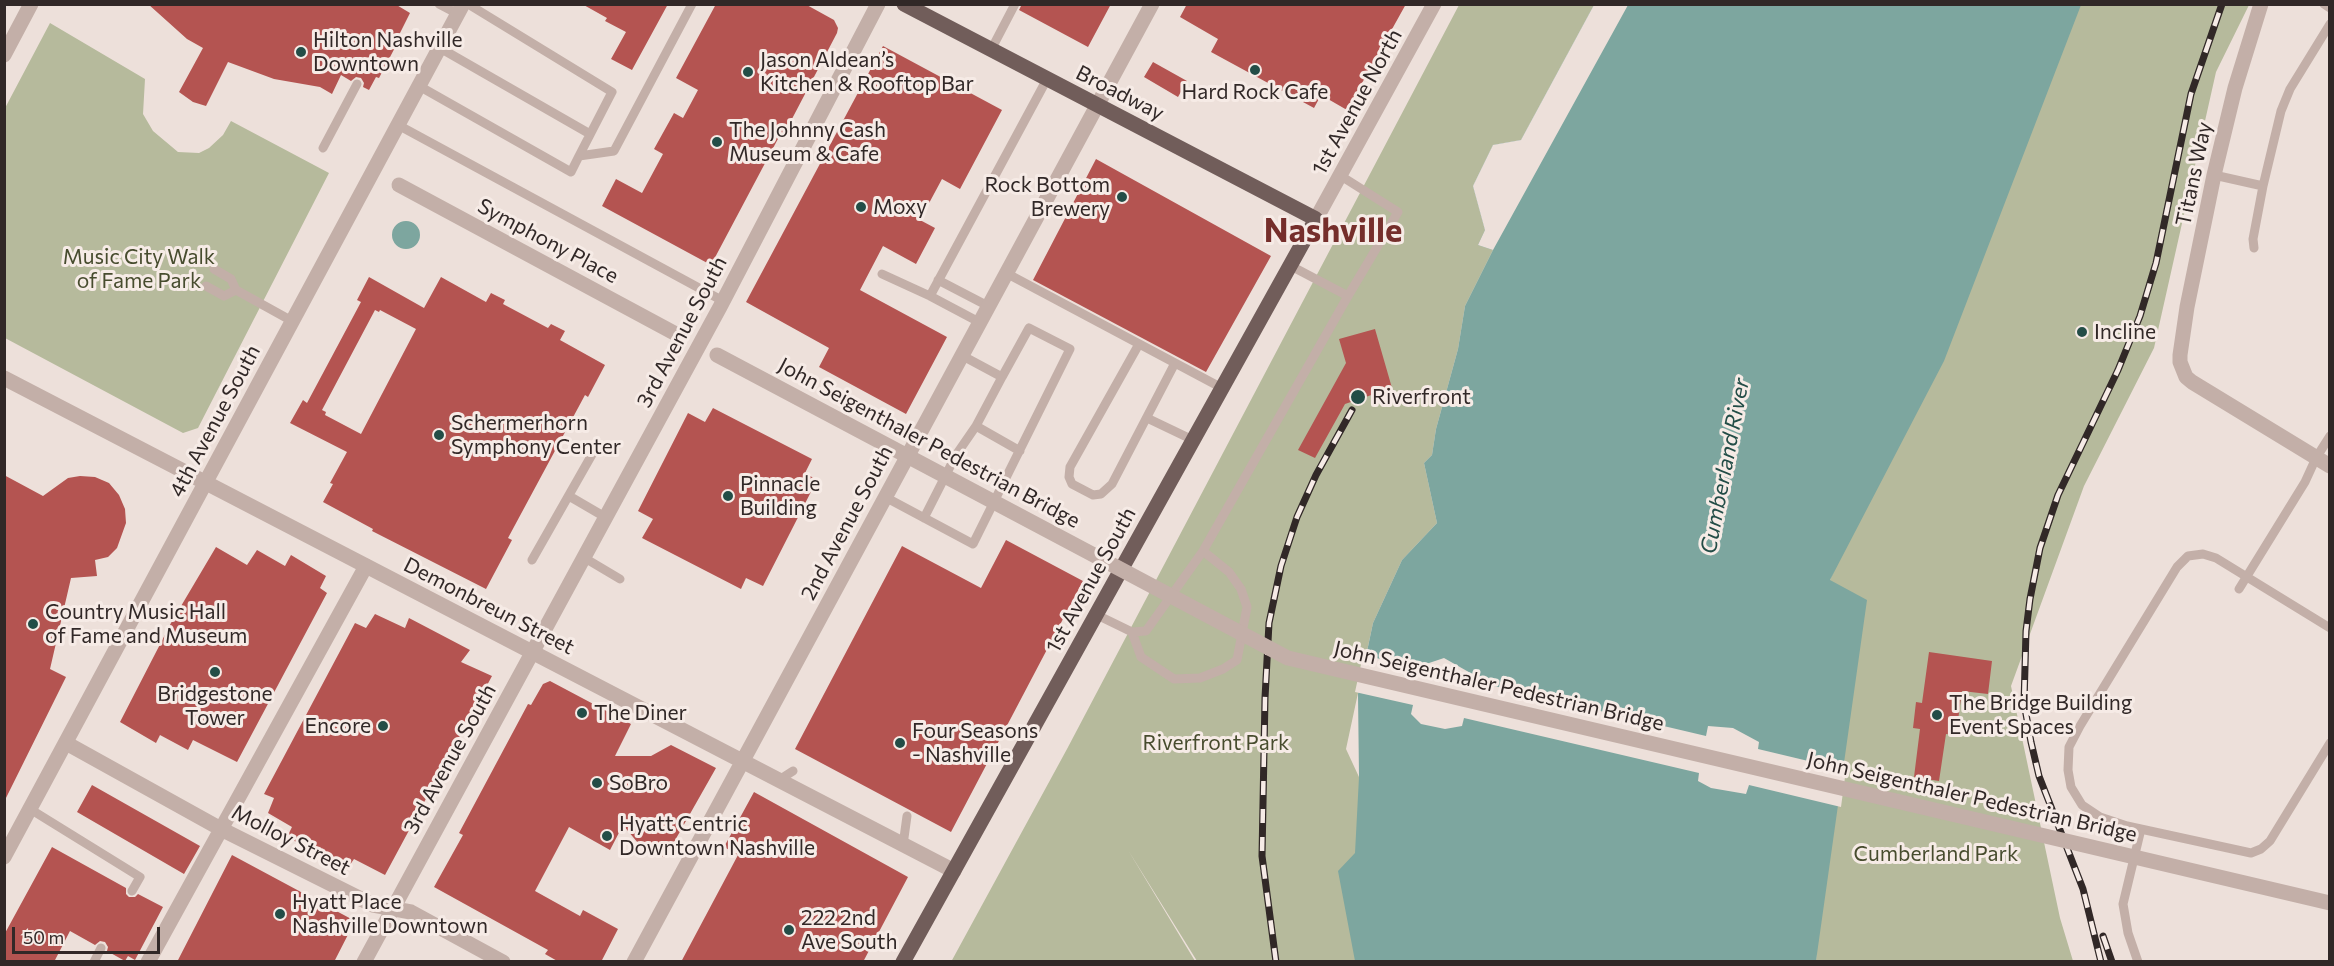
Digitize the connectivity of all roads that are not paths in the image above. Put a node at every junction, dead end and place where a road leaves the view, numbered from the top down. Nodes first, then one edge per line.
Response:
1 (31, 4) edge
2 (439, 4) edge
3 (692, 4) edge
4 (878, 4) edge
5 (904, 4) edge
6 (1015, 4) edge
7 (1152, 4) edge
8 (1434, 4) edge
9 (2261, 4) edge
10 (2324, 4) edge
11 (463, 8) edge
12 (2330, 8) edge
13 (2330, 24) edge
14 (440, 48) junction
15 (990, 50) junction
16 (4, 55) edge
17 (1047, 79) junction
18 (357, 84) dead end
19 (419, 86) junction
20 (1096, 105) junction
21 (398, 125) junction
22 (591, 134) junction
23 (323, 147) dead end
24 (579, 156) junction
25 (2214, 175) junction
26 (1341, 176) junction
27 (399, 185) dead end
28 (2263, 186) junction
29 (1316, 219) junction
30 (2254, 248) dead end
31 (1291, 266) junction
32 (214, 269) dead end
33 (1006, 273) junction
34 (882, 274) dead end
35 (938, 280) junction
36 (206, 286) dead end
37 (236, 290) junction
38 (930, 296) junction
39 (1348, 296) junction
40 (723, 301) junction
41 (988, 306) junction
42 (292, 321) junction
43 (979, 322) junction
44 (676, 334) dead end
45 (1139, 344) junction
46 (717, 355) dead end
47 (961, 355) junction
48 (1175, 363) junction
49 (1002, 377) junction
50 (4, 378) edge
51 (1222, 388) junction
52 (1147, 418) junction
53 (976, 426) junction
54 (2330, 436) edge
55 (1193, 440) junction
56 (594, 451) dead end
57 (1020, 451) junction
58 (2316, 458) junction
59 (2330, 466) edge
60 (206, 483) junction
61 (569, 496) junction
62 (885, 497) junction
63 (605, 517) junction
64 (924, 518) junction
65 (1203, 551) junction
66 (583, 557) junction
67 (532, 560) dead end
68 (366, 566) junction
69 (2246, 577) junction
70 (620, 579) dead end
71 (2239, 589) dead end
72 (1095, 614) junction
73 (2330, 628) edge
74 (1132, 632) junction
75 (531, 652) junction
76 (66, 743) junction
77 (2330, 744) edge
78 (741, 761) junction
79 (793, 771) dead end
80 (779, 780) junction
81 (30, 809) junction
82 (907, 816) dead end
83 (221, 829) junction
84 (2140, 830) junction
85 (903, 845) junction
86 (4, 857) edge
87 (954, 871) junction
88 (132, 891) dead end
89 (2330, 903) edge
90 (392, 908) junction
91 (101, 948) dead end
92 (94, 962) edge
93 (148, 962) edge
94 (364, 962) edge
95 (503, 962) edge
96 (634, 962) edge
97 (903, 962) edge
98 (2138, 962) edge

1 - 16 street
2 - 11 lane
3 - 24 lane
4 - 40 street, 3rd Avenue South
5 - 15 main road, Broadway
6 - 15 lane
7 - 20 street, 2nd Avenue South
8 - 26 street, 1st Avenue North
9 - 25 street, Titans Way
10 - 12 lane
11 - 14 street, 4th Avenue South
11 - 22 lane
13 - 28 lane
14 - 19 street, 4th Avenue South
14 - 22 lane
15 - 17 main road, Broadway
17 - 20 main road, Broadway
17 - 35 lane
18 - 23 lane
19 - 21 street, 4th Avenue South
19 - 24 lane
20 - 29 main road, Broadway
20 - 33 street, 2nd Avenue South
21 - 40 lane
21 - 42 street, 4th Avenue South
22 - 24 lane
25 - 28 lane
25 - 58 street, Titans Way
26 - 29 street, 1st Avenue North
26 - 39 lane
27 - 44 street, Symphony Place
28 - 30 lane
29 - 31 main road, 1st Avenue South
31 - 39 lane
31 - 51 main road, 1st Avenue South
32 - 37 lane
33 - 41 street, 2nd Avenue South
33 - 45 lane
34 - 38 lane
35 - 38 lane
35 - 41 lane
36 - 37 lane
37 - 42 lane
38 - 43 lane
39 - 65 lane
40 - 63 street, 3rd Avenue South
41 - 43 street, 2nd Avenue South
42 - 60 street, 4th Avenue South
43 - 47 street, 2nd Avenue South
45 - 48 lane
45 - 52 lane
46 - 89 street, John Seigenthaler Pedestrian Bridge, bridge
47 - 49 lane
47 - 62 street, 2nd Avenue South
48 - 51 lane
48 - 52 lane
49 - 53 lane
49 - 57 lane
50 - 60 street, Demonbreun Street
51 - 55 main road, 1st Avenue South
52 - 55 lane
53 - 57 lane
53 - 64 lane
54 - 58 lane
55 - 72 main road, 1st Avenue South
56 - 61 lane
57 - 64 lane
58 - 59 street
58 - 69 lane
60 - 68 street, Demonbreun Street
60 - 76 street, 4th Avenue South
61 - 63 lane
61 - 67 lane
62 - 64 lane
62 - 78 street, 2nd Avenue South
63 - 66 street, 3rd Avenue South
65 - 74 lane
65 - 74 lane
66 - 70 lane
66 - 75 street, 3rd Avenue South
68 - 75 street, Demonbreun Street
68 - 83 street
69 - 71 lane
69 - 73 lane
69 - 84 lane
72 - 74 lane
72 - 87 main road, 1st Avenue South
75 - 78 street, Demonbreun Street
75 - 90 street, 3rd Avenue South
76 - 81 street, 4th Avenue South
76 - 83 street, Molloy Street
77 - 84 lane
78 - 80 street, Demonbreun Street
78 - 96 street, 2nd Avenue South
79 - 80 lane
80 - 85 street, Demonbreun Street
81 - 86 street, 4th Avenue South
81 - 88 lane
82 - 85 lane
83 - 90 street, Molloy Street
83 - 93 street
84 - 98 lane
85 - 87 street, Demonbreun Street
87 - 97 main road, 1st Avenue South
90 - 94 street, 3rd Avenue South
90 - 95 street, Molloy Street
91 - 92 lane

